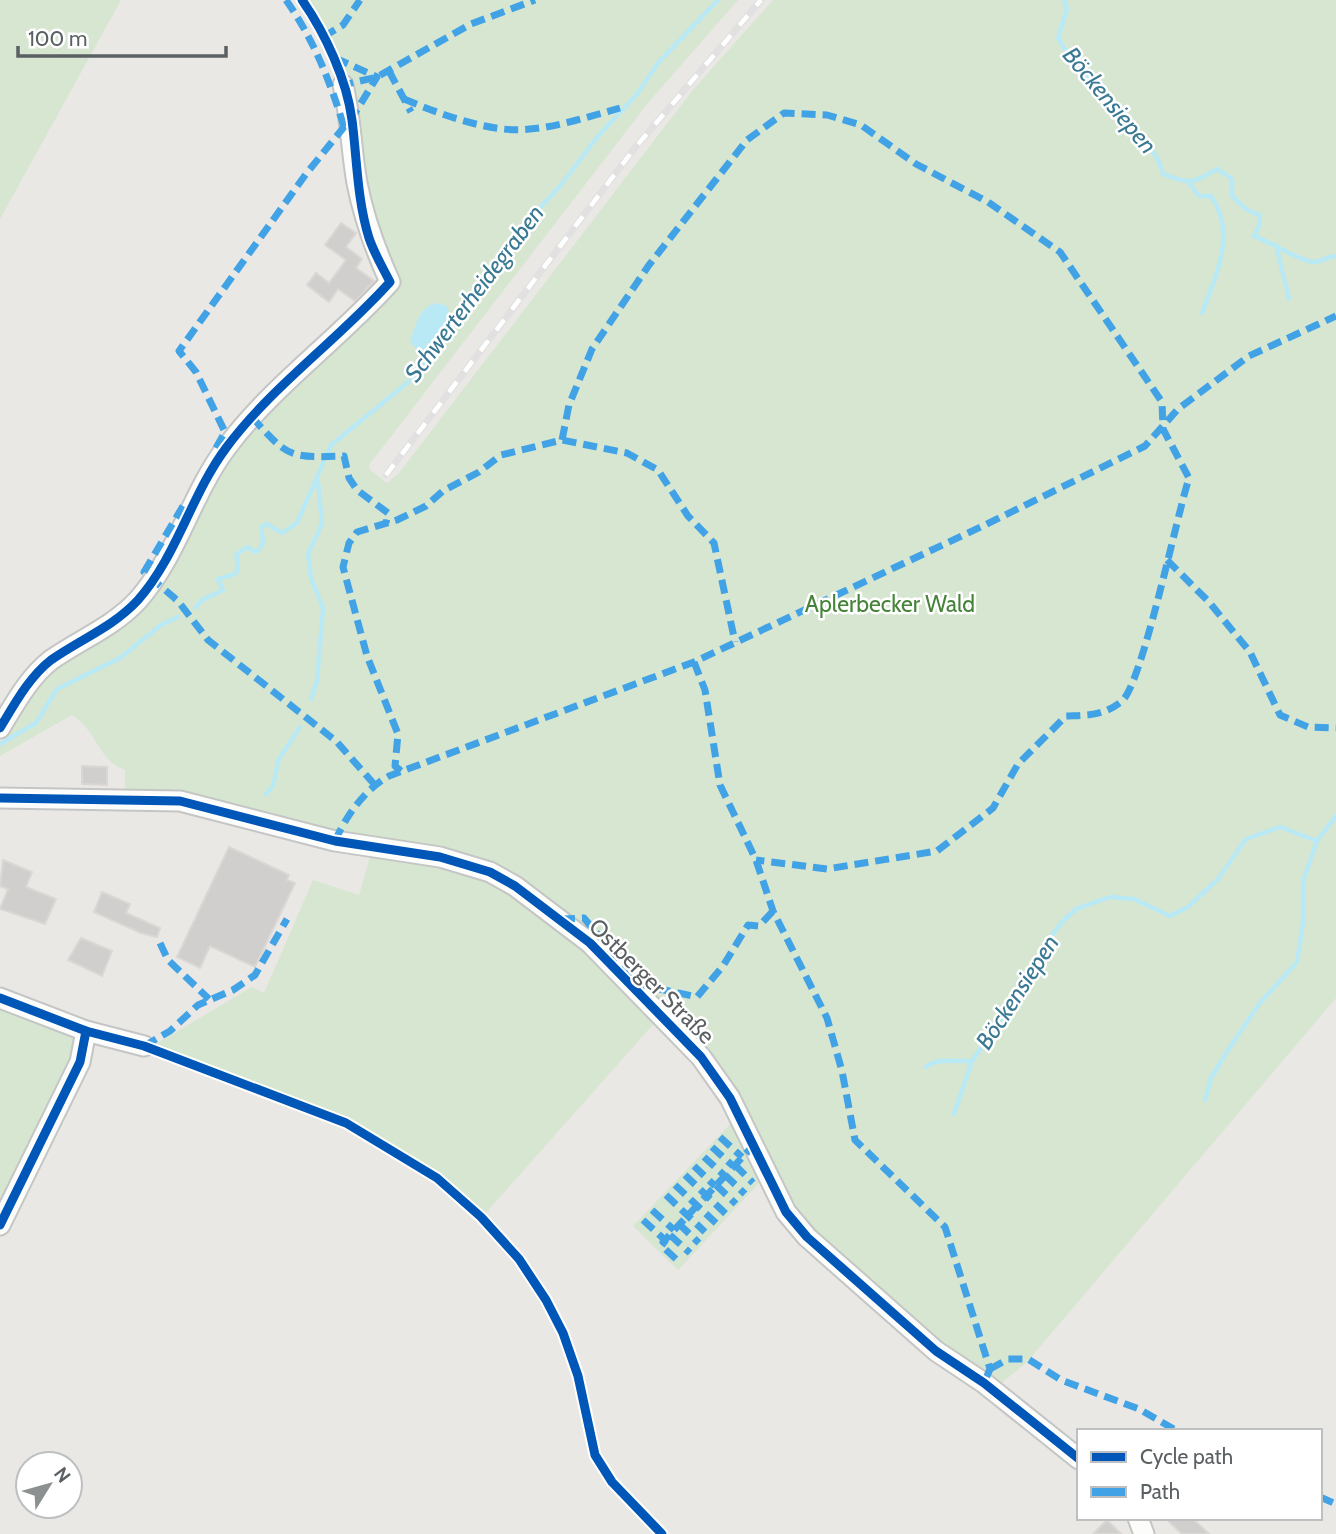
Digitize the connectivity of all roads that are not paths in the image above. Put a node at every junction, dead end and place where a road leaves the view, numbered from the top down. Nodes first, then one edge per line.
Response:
1 (342, 85) dead end
2 (0, 728) edge
3 (0, 798) edge
4 (0, 998) edge
5 (86, 1031) junction
6 (144, 1046) dead end
7 (0, 1225) edge
8 (1077, 1457) edge

1 - 2 street
3 - 8 street, Ostberger Straße
4 - 5 street
5 - 6 street
5 - 7 street

